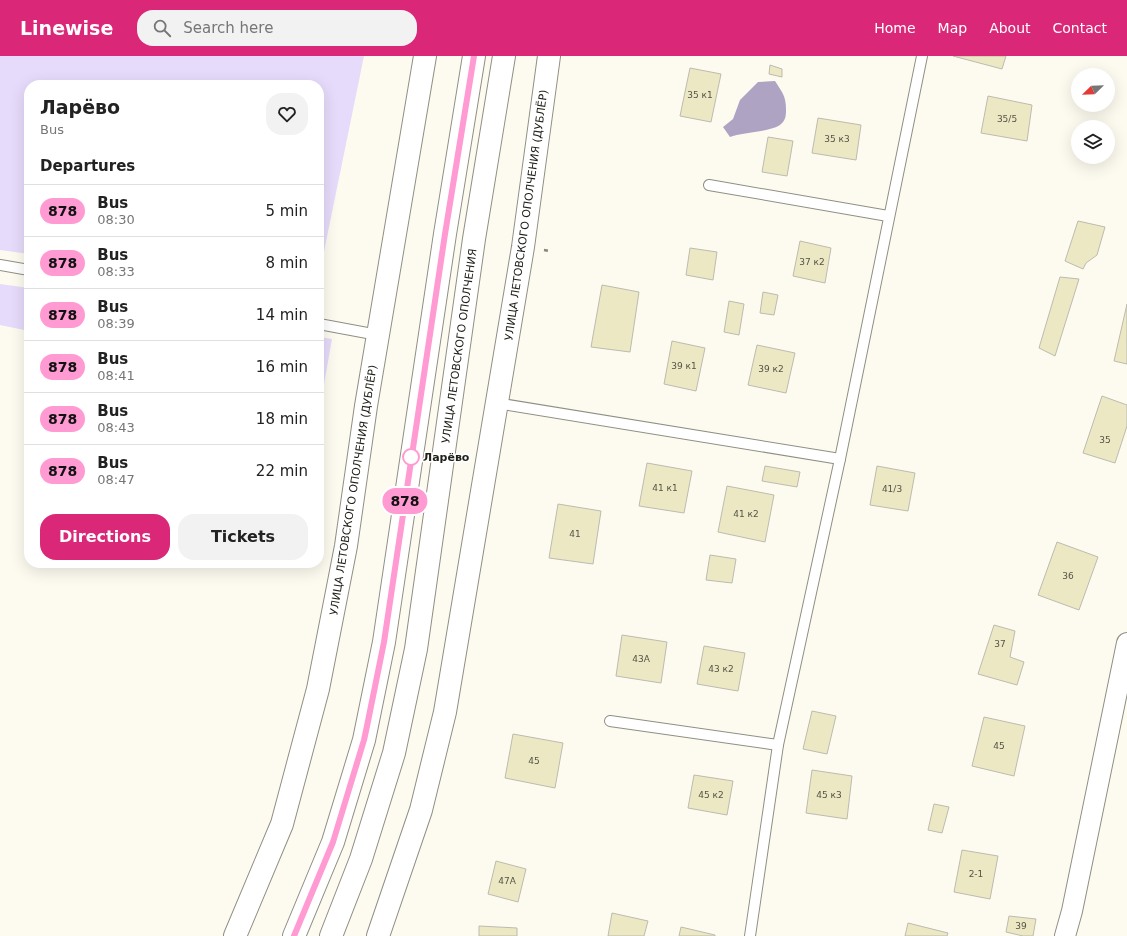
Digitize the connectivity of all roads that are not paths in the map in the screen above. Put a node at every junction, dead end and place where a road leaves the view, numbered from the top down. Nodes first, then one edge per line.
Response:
1 (426, 56) edge
2 (474, 56) edge
3 (504, 56) edge
4 (549, 56) edge
5 (922, 56) edge
6 (709, 185) dead end
7 (888, 216) junction
8 (0, 265) edge
9 (24, 269) edge
10 (324, 325) edge
11 (378, 335) junction
12 (496, 403) junction
13 (840, 459) junction
14 (1127, 643) edge
15 (610, 721) dead end
16 (778, 745) junction
17 (235, 936) edge
18 (294, 936) edge
19 (331, 936) edge
20 (378, 936) edge
21 (750, 936) edge
22 (1065, 936) edge

1 - 11 street, УЛИЦА ЛЕТОВСКОГО ОПОЛЧЕНИЯ (ДУБЛЁР)
2 - 18 street
3 - 19 street, УЛИЦА ЛЕТОВСКОГО ОПОЛЧЕНИЯ
4 - 12 street, УЛИЦА ЛЕТОВСКОГО ОПОЛЧЕНИЯ (ДУБЛЁР)
5 - 7 lane
6 - 7 lane
7 - 13 lane
8 - 9 lane
10 - 11 lane
11 - 17 street, УЛИЦА ЛЕТОВСКОГО ОПОЛЧЕНИЯ (ДУБЛЁР)
12 - 13 lane
12 - 20 street, УЛИЦА ЛЕТОВСКОГО ОПОЛЧЕНИЯ (ДУБЛЁР)
13 - 16 lane
14 - 22 street
15 - 16 lane
16 - 21 lane

